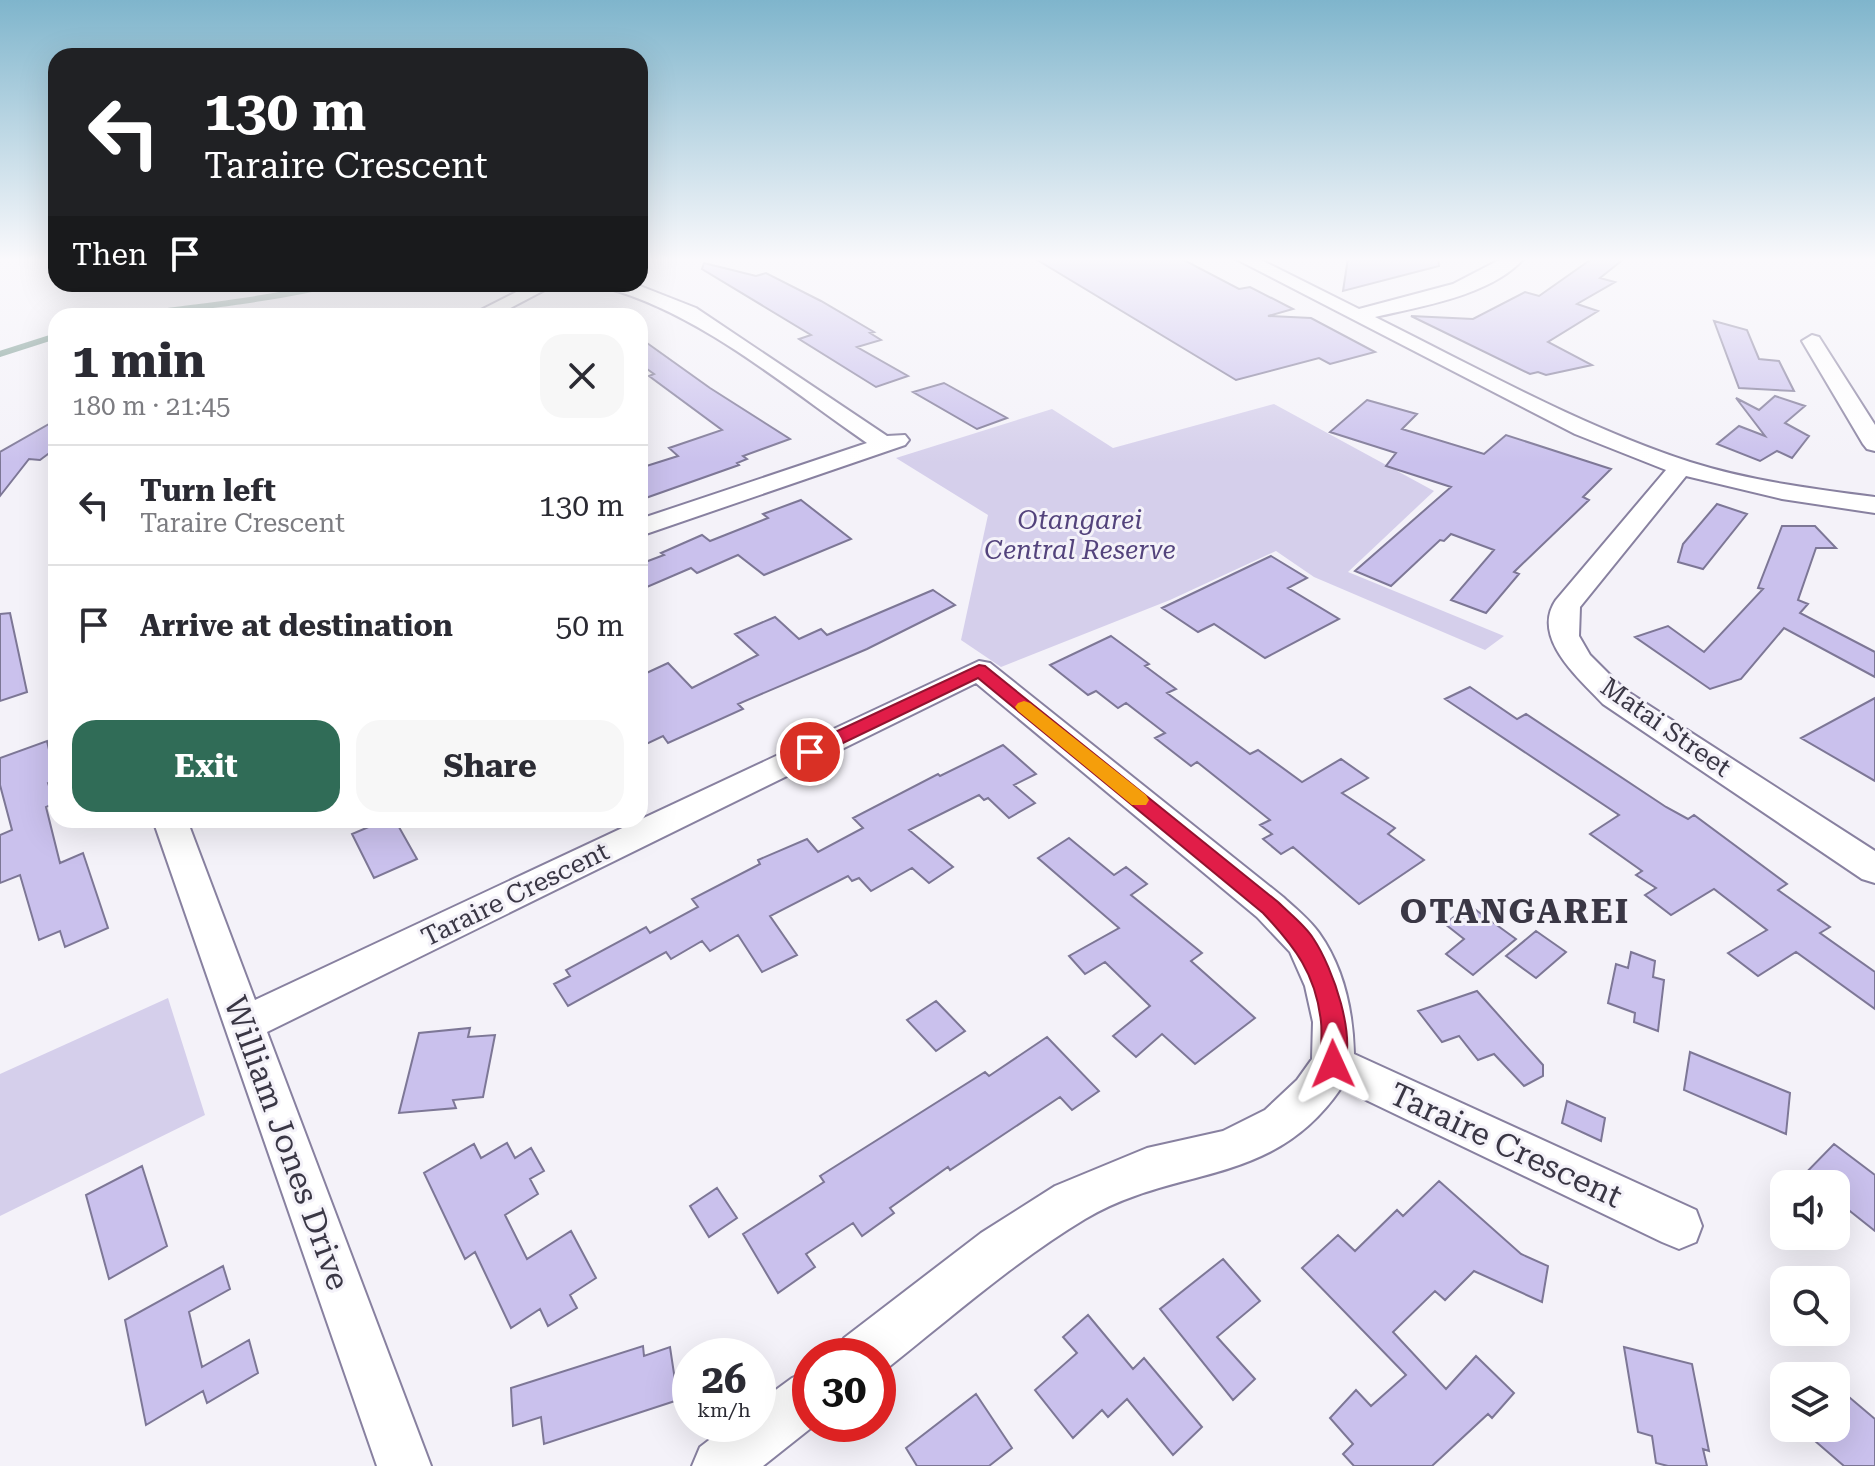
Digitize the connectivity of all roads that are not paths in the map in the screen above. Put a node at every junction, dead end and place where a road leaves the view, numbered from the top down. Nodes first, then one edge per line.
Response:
1 (712, 326) edge
2 (1379, 326) edge
3 (1812, 341) dead end
4 (1875, 444) edge
5 (1681, 467) junction
6 (1875, 505) edge
7 (648, 525) edge
8 (173, 828) edge
9 (1875, 869) edge
10 (245, 1024) junction
11 (1333, 1064) junction
12 (1679, 1226) dead end
13 (885, 1338) edge
14 (792, 1410) edge
15 (404, 1466) edge
16 (719, 1466) edge

1 - 7 street
2 - 5 street
3 - 4 street
5 - 6 street
5 - 9 street, Matai Street
8 - 10 street, William Jones Drive
10 - 11 street, Taraire Crescent
10 - 15 street, William Jones Drive
11 - 12 street, Taraire Crescent
11 - 13 street
14 - 16 street

